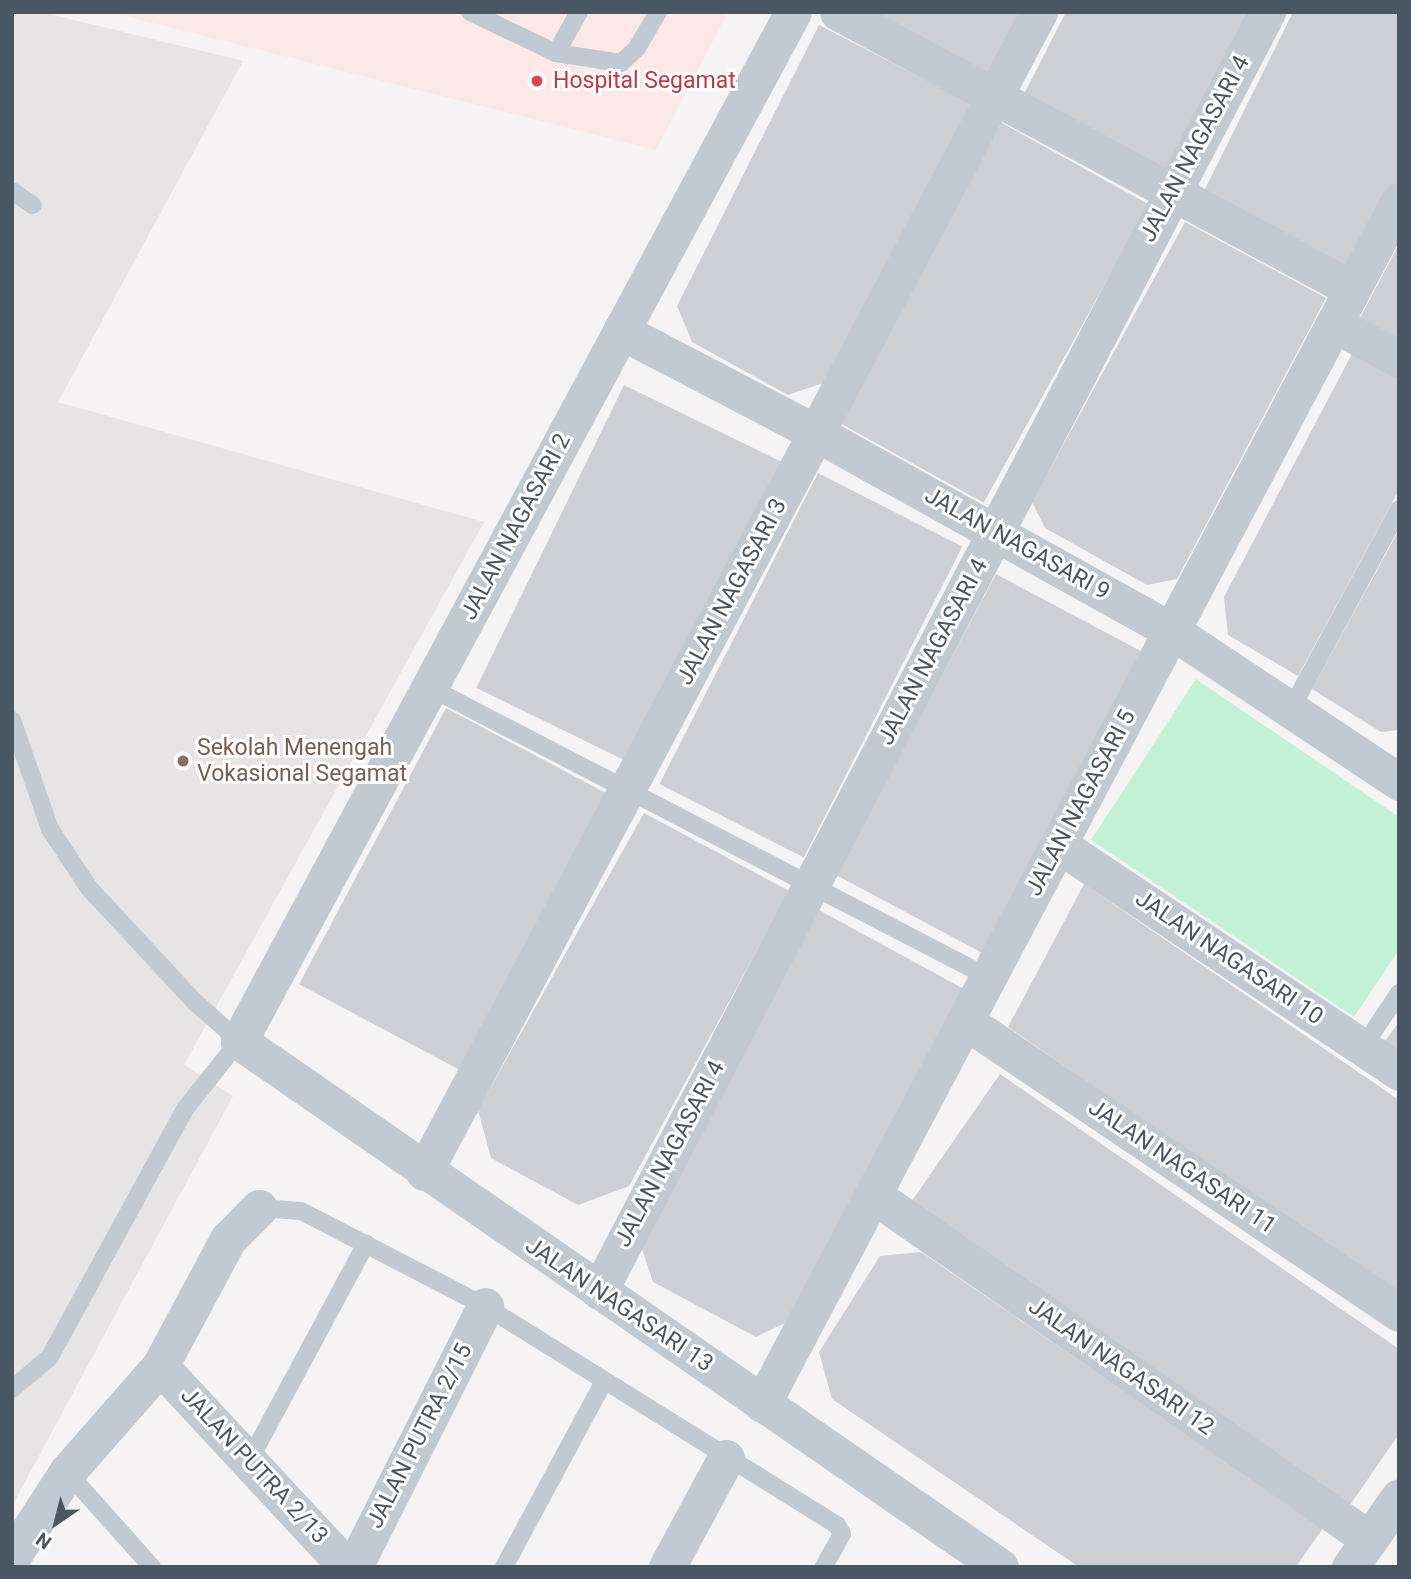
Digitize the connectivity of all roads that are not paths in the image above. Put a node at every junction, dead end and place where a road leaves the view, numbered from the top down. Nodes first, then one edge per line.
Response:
1 (470, 12) edge
2 (579, 12) edge
3 (658, 12) edge
4 (793, 12) edge
5 (838, 12) edge
6 (1039, 12) edge
7 (1267, 12) edge
8 (495, 18) edge
9 (556, 54) junction
10 (993, 99) junction
11 (12, 191) edge
12 (1171, 196) junction
13 (1399, 201) edge
14 (33, 205) dead end
15 (1352, 289) junction
16 (1334, 324) junction
17 (621, 331) junction
18 (1399, 359) edge
19 (816, 433) junction
20 (1399, 509) edge
21 (996, 531) junction
22 (1172, 631) junction
23 (429, 687) junction
24 (1291, 709) junction
25 (12, 720) edge
26 (1399, 782) edge
27 (627, 790) junction
28 (1059, 845) junction
29 (811, 886) junction
30 (988, 977) junction
31 (1399, 993) edge
32 (965, 1021) junction
33 (239, 1041) junction
34 (1363, 1047) junction
35 (1399, 1072) edge
36 (424, 1172) junction
37 (873, 1195) junction
38 (259, 1208) joint
39 (366, 1244) junction
40 (599, 1291) junction
41 (485, 1306) junction
42 (1399, 1313) edge
43 (160, 1366) junction
44 (604, 1381) junction
45 (12, 1389) edge
46 (762, 1404) junction
47 (726, 1458) junction
48 (249, 1461) junction
49 (66, 1472) junction
50 (1399, 1497) edge
51 (1360, 1553) edge
52 (12, 1557) edge
53 (152, 1567) edge
54 (347, 1567) edge
55 (354, 1567) edge
56 (504, 1567) edge
57 (667, 1567) edge
58 (824, 1567) edge
59 (1000, 1567) edge

1 - 8 lane
2 - 9 lane
3 - 9 lane
4 - 17 street, JALAN NAGASARI 2
5 - 10 street
6 - 10 street, JALAN NAGASARI 3
7 - 12 street, JALAN NAGASARI 4
8 - 9 lane
10 - 12 street
10 - 19 street, JALAN NAGASARI 3
11 - 14 lane
12 - 15 street
12 - 21 street, JALAN NAGASARI 4
13 - 15 street, JALAN NAGASARI 5
15 - 16 street, JALAN NAGASARI 5
16 - 18 street
16 - 22 street, JALAN NAGASARI 5
17 - 19 street, JALAN NAGASARI 9
17 - 23 street, JALAN NAGASARI 2
19 - 21 street, JALAN NAGASARI 9
19 - 27 street, JALAN NAGASARI 3
20 - 24 lane
21 - 22 street, JALAN NAGASARI 9
21 - 29 street, JALAN NAGASARI 4
22 - 24 street, JALAN NAGASARI 9
22 - 28 street, JALAN NAGASARI 5
23 - 27 lane
23 - 33 street, JALAN NAGASARI 2
24 - 26 street, JALAN NAGASARI 9
25 - 33 lane
27 - 29 lane
27 - 36 street, JALAN NAGASARI 3
28 - 30 street, JALAN NAGASARI 5
28 - 34 street, JALAN NAGASARI 10
29 - 30 lane
29 - 40 street, JALAN NAGASARI 4
30 - 32 street, JALAN NAGASARI 5
31 - 34 lane
32 - 37 street, JALAN NAGASARI 5
32 - 42 street, JALAN NAGASARI 11
33 - 36 street, JALAN NAGASARI 13
33 - 45 lane
34 - 35 street, JALAN NAGASARI 10
36 - 40 street, JALAN NAGASARI 13
37 - 46 street, JALAN NAGASARI 5
37 - 51 street, JALAN NAGASARI 12
38 - 39 lane
38 - 43 street
39 - 41 lane
39 - 48 lane
40 - 46 street, JALAN NAGASARI 13
41 - 44 lane
41 - 55 street, JALAN PUTRA 2/15
43 - 48 street, JALAN PUTRA 2/13
43 - 49 street
44 - 47 lane
44 - 56 lane
46 - 59 street, JALAN NAGASARI 13
47 - 57 street
47 - 58 lane
48 - 54 street, JALAN PUTRA 2/13
49 - 52 street
49 - 53 lane
50 - 51 street

